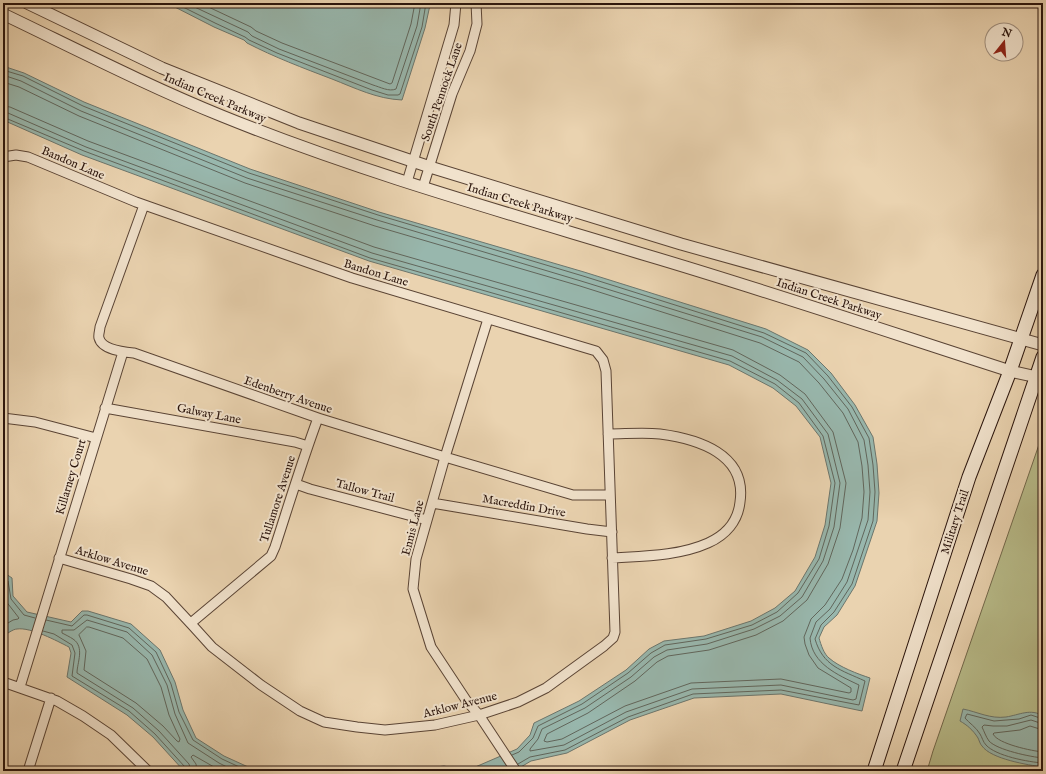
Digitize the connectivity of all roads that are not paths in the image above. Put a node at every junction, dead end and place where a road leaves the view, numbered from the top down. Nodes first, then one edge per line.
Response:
1 (27, 3) edge
2 (456, 3) edge
3 (476, 3) edge
4 (3, 14) edge
5 (3, 157) edge
6 (414, 162) junction
7 (430, 167) junction
8 (407, 182) junction
9 (423, 187) junction
10 (144, 205) junction
11 (1043, 275) edge
12 (488, 319) junction
13 (1021, 338) junction
14 (1043, 345) edge
15 (123, 352) junction
16 (1043, 357) edge
17 (1010, 371) junction
18 (1040, 378) edge
19 (105, 408) junction
20 (3, 418) edge
21 (318, 418) junction
22 (608, 434) junction
23 (96, 438) junction
24 (308, 446) junction
25 (445, 457) junction
26 (296, 484) junction
27 (610, 495) junction
28 (432, 503) junction
29 (427, 520) junction
30 (612, 532) junction
31 (59, 558) junction
32 (612, 558) junction
33 (191, 623) junction
34 (3, 682) edge
35 (20, 687) junction
36 (51, 698) junction
37 (479, 715) junction
38 (28, 771) edge
39 (148, 771) edge
40 (516, 771) edge
41 (874, 771) edge
42 (903, 771) edge

1 - 6 street, Indian Creek Parkway
2 - 6 street, South Pennock Lane
3 - 7 street, South Pennock Lane
4 - 8 street, Indian Creek Parkway
5 - 10 street, Bandon Lane
6 - 7 street, Indian Creek Parkway
6 - 8 street, South Pennock Lane
7 - 9 street, South Pennock Lane
7 - 13 street, Indian Creek Parkway
8 - 9 street, Indian Creek Parkway
9 - 17 street, Indian Creek Parkway
10 - 12 street, Bandon Lane
10 - 15 street, Edenberry Avenue
11 - 13 main road, Military Trail
12 - 22 street, Bandon Lane
12 - 25 street, Ennis Lane
13 - 14 street, Indian Creek Parkway
13 - 17 main road, Military Trail
15 - 19 street, Killarney Court
15 - 21 street, Edenberry Avenue
16 - 18 main road
17 - 18 street, Indian Creek Parkway
17 - 41 main road, Military Trail
18 - 42 main road
19 - 23 street, Killarney Court
19 - 24 street, Galway Lane
20 - 23 street
21 - 24 street, Tullamore Avenue
21 - 25 street, Edenberry Avenue
22 - 27 street, Bandon Lane
22 - 32 street
23 - 31 street, Killarney Court
24 - 26 street, Tullamore Avenue
25 - 27 street, Edenberry Avenue
25 - 28 street, Ennis Lane
26 - 29 street, Tallow Trail
26 - 33 street, Tullamore Avenue
27 - 30 street, Arklow Avenue
28 - 29 street, Ennis Lane
28 - 30 street, Macreddin Drive
29 - 37 street, Ennis Lane
30 - 32 street, Arklow Avenue
31 - 33 street, Arklow Avenue
31 - 35 street, Killarney Court
32 - 37 street, Arklow Avenue
33 - 37 street, Arklow Avenue
34 - 35 street
35 - 36 street
36 - 38 street
36 - 39 street
37 - 40 street, Ennis Lane

